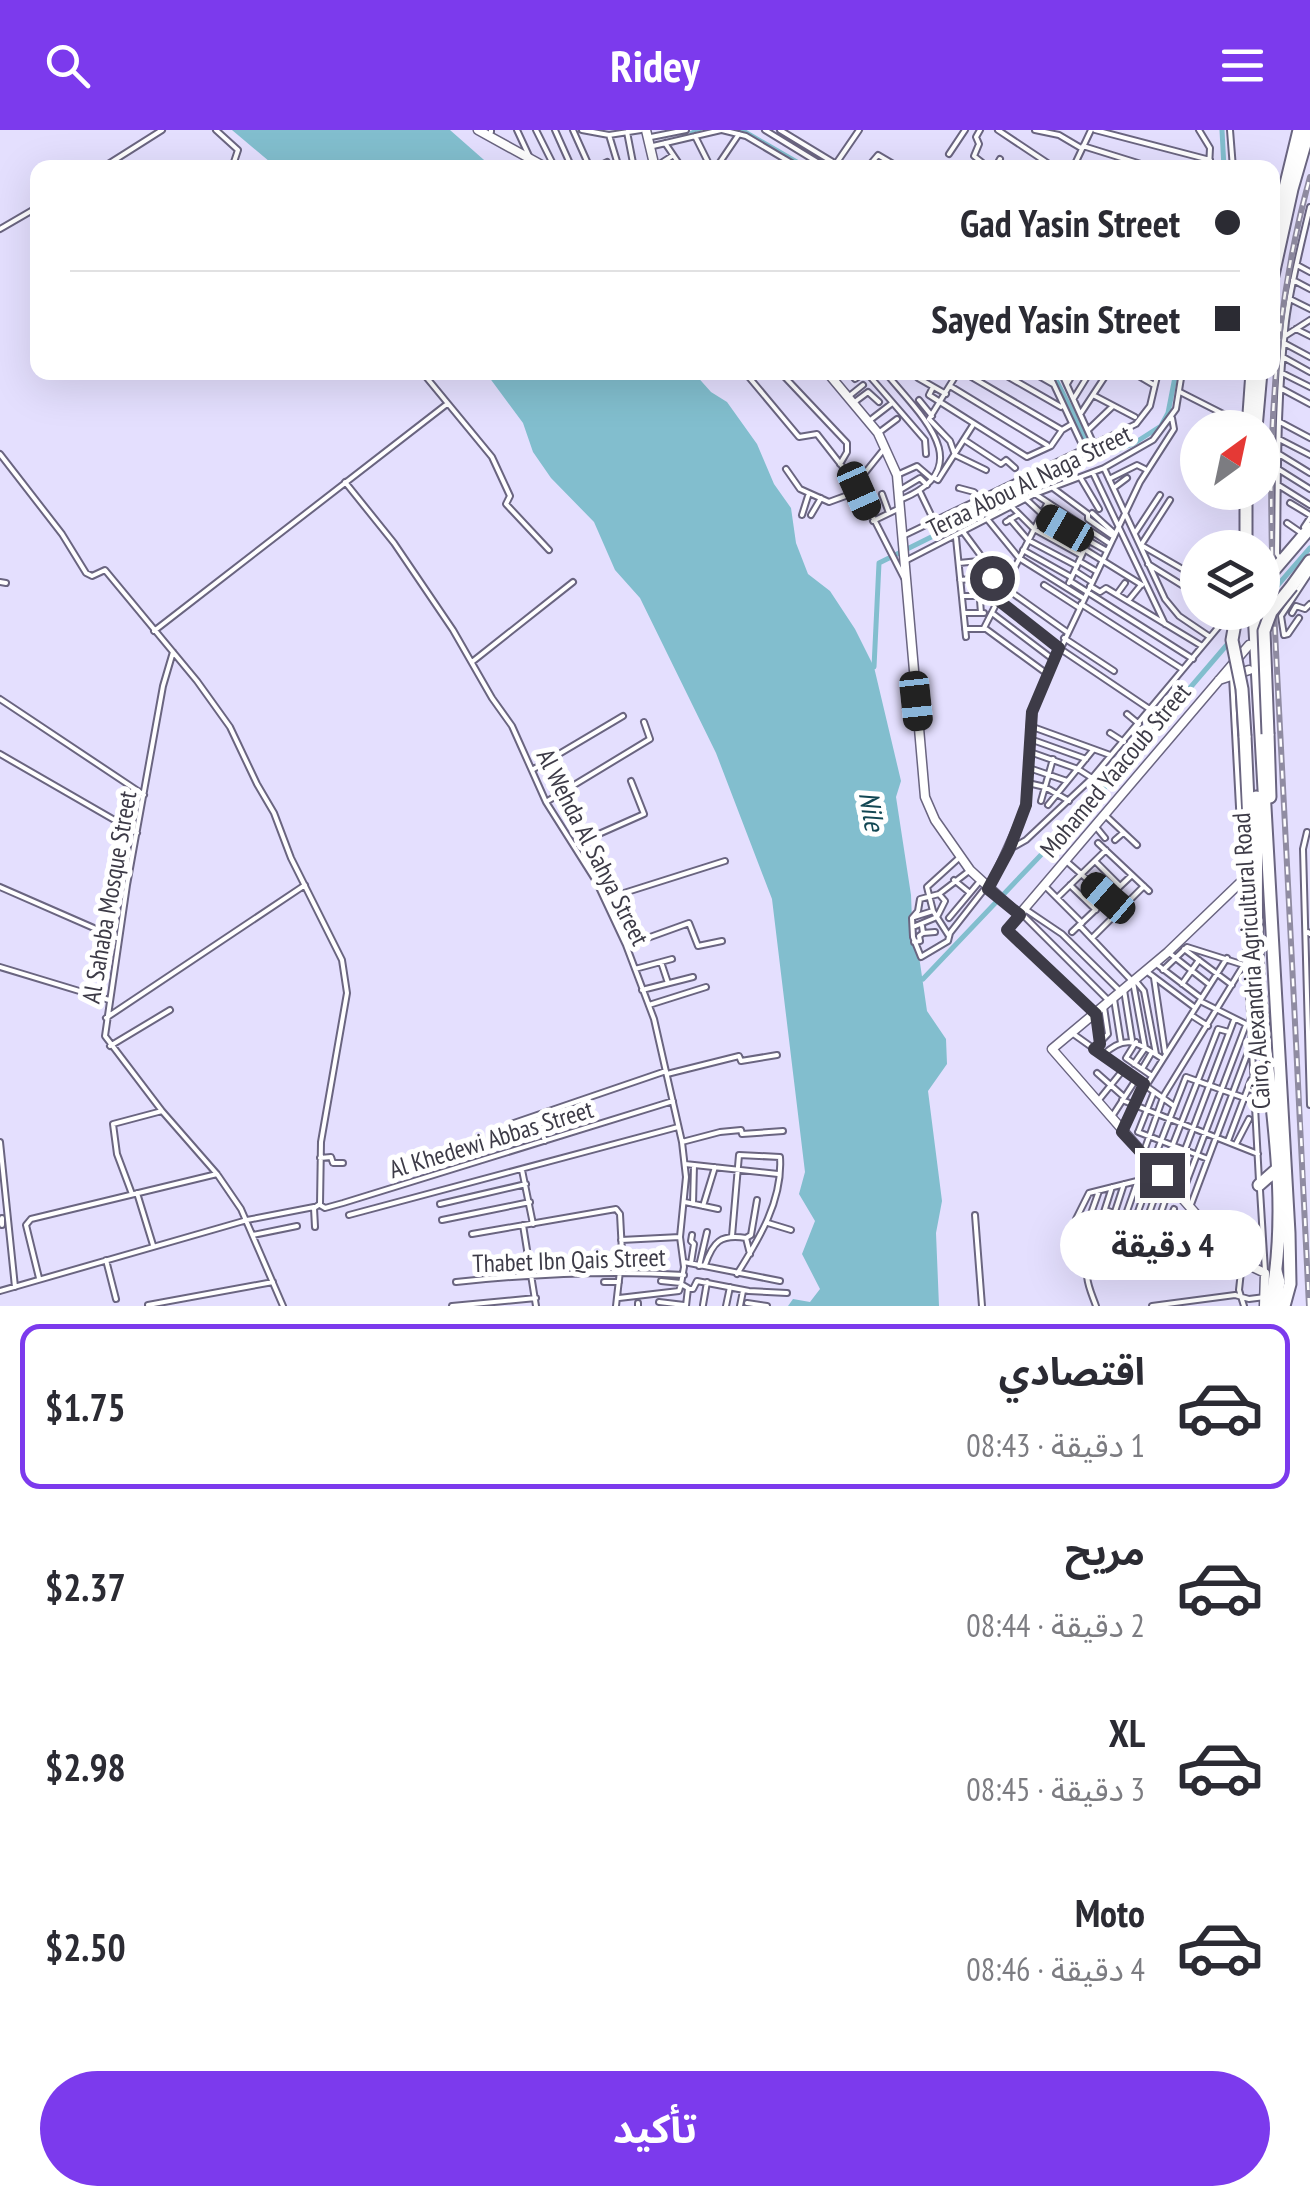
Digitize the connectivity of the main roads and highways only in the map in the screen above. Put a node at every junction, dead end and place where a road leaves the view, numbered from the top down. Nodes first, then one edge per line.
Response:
1 (1299, 130) edge
2 (1309, 130) edge
3 (489, 131) edge
4 (645, 135) edge
5 (538, 160) edge
6 (651, 160) edge
7 (651, 160) edge
8 (1280, 205) edge
9 (1280, 244) edge
10 (831, 380) edge
11 (832, 380) edge
12 (1251, 380) edge
13 (1260, 380) edge
14 (1249, 410) edge
15 (1258, 410) edge
16 (901, 500) junction
17 (1305, 530) edge
18 (1280, 559) edge
19 (1310, 561) edge
20 (1232, 630) edge
21 (1250, 630) edge
22 (1252, 630) edge
23 (1249, 646) junction
24 (1230, 670) junction
25 (1250, 670) junction
26 (1262, 832) junction
27 (1250, 880) junction
28 (1273, 922) junction
29 (1256, 939) junction
30 (1276, 975) junction
31 (1260, 992) junction
32 (1276, 1170) junction
33 (1260, 1185) road end
34 (1271, 1271) junction
35 (1275, 1305) edge

1 - 8 highway
2 - 9 highway
3 - 5 main road
4 - 6 main road
4 - 7 main road
10 - 16 main road
11 - 16 main road
12 - 14 highway
13 - 15 highway
16 - 24 main road, Mohamed Yaacoub Street
17 - 18 highway, bridge
19 - 26 highway, bridge
20 - 26 highway, bridge
21 - 23 highway, Cairo, Alexandria Agricultural Road
22 - 26 highway, Cairo, Alexandria Agricultural Road
23 - 24 main road, Mohamed Yaacoub Street
23 - 25 highway, Cairo, Alexandria Agricultural Road
24 - 25 main road
25 - 26 highway, Cairo, Alexandria Agricultural Road
26 - 27 highway, Cairo, Alexandria Agricultural Road
26 - 28 highway, Cairo, Alexandria Agricultural Road
27 - 29 highway, Cairo, Alexandria Agricultural Road
27 - 34 main road
28 - 29 highway
28 - 30 highway, Cairo, Alexandria Agricultural Road
29 - 31 highway, Cairo, Alexandria Agricultural Road
30 - 31 highway
30 - 35 highway, Cairo, Alexandria Agricultural Road
31 - 32 highway, Cairo, Alexandria Agricultural Road
32 - 33 highway
32 - 34 highway, Cairo, Alexandria Agricultural Road
34 - 35 highway, Cairo, Alexandria Agricultural Road

